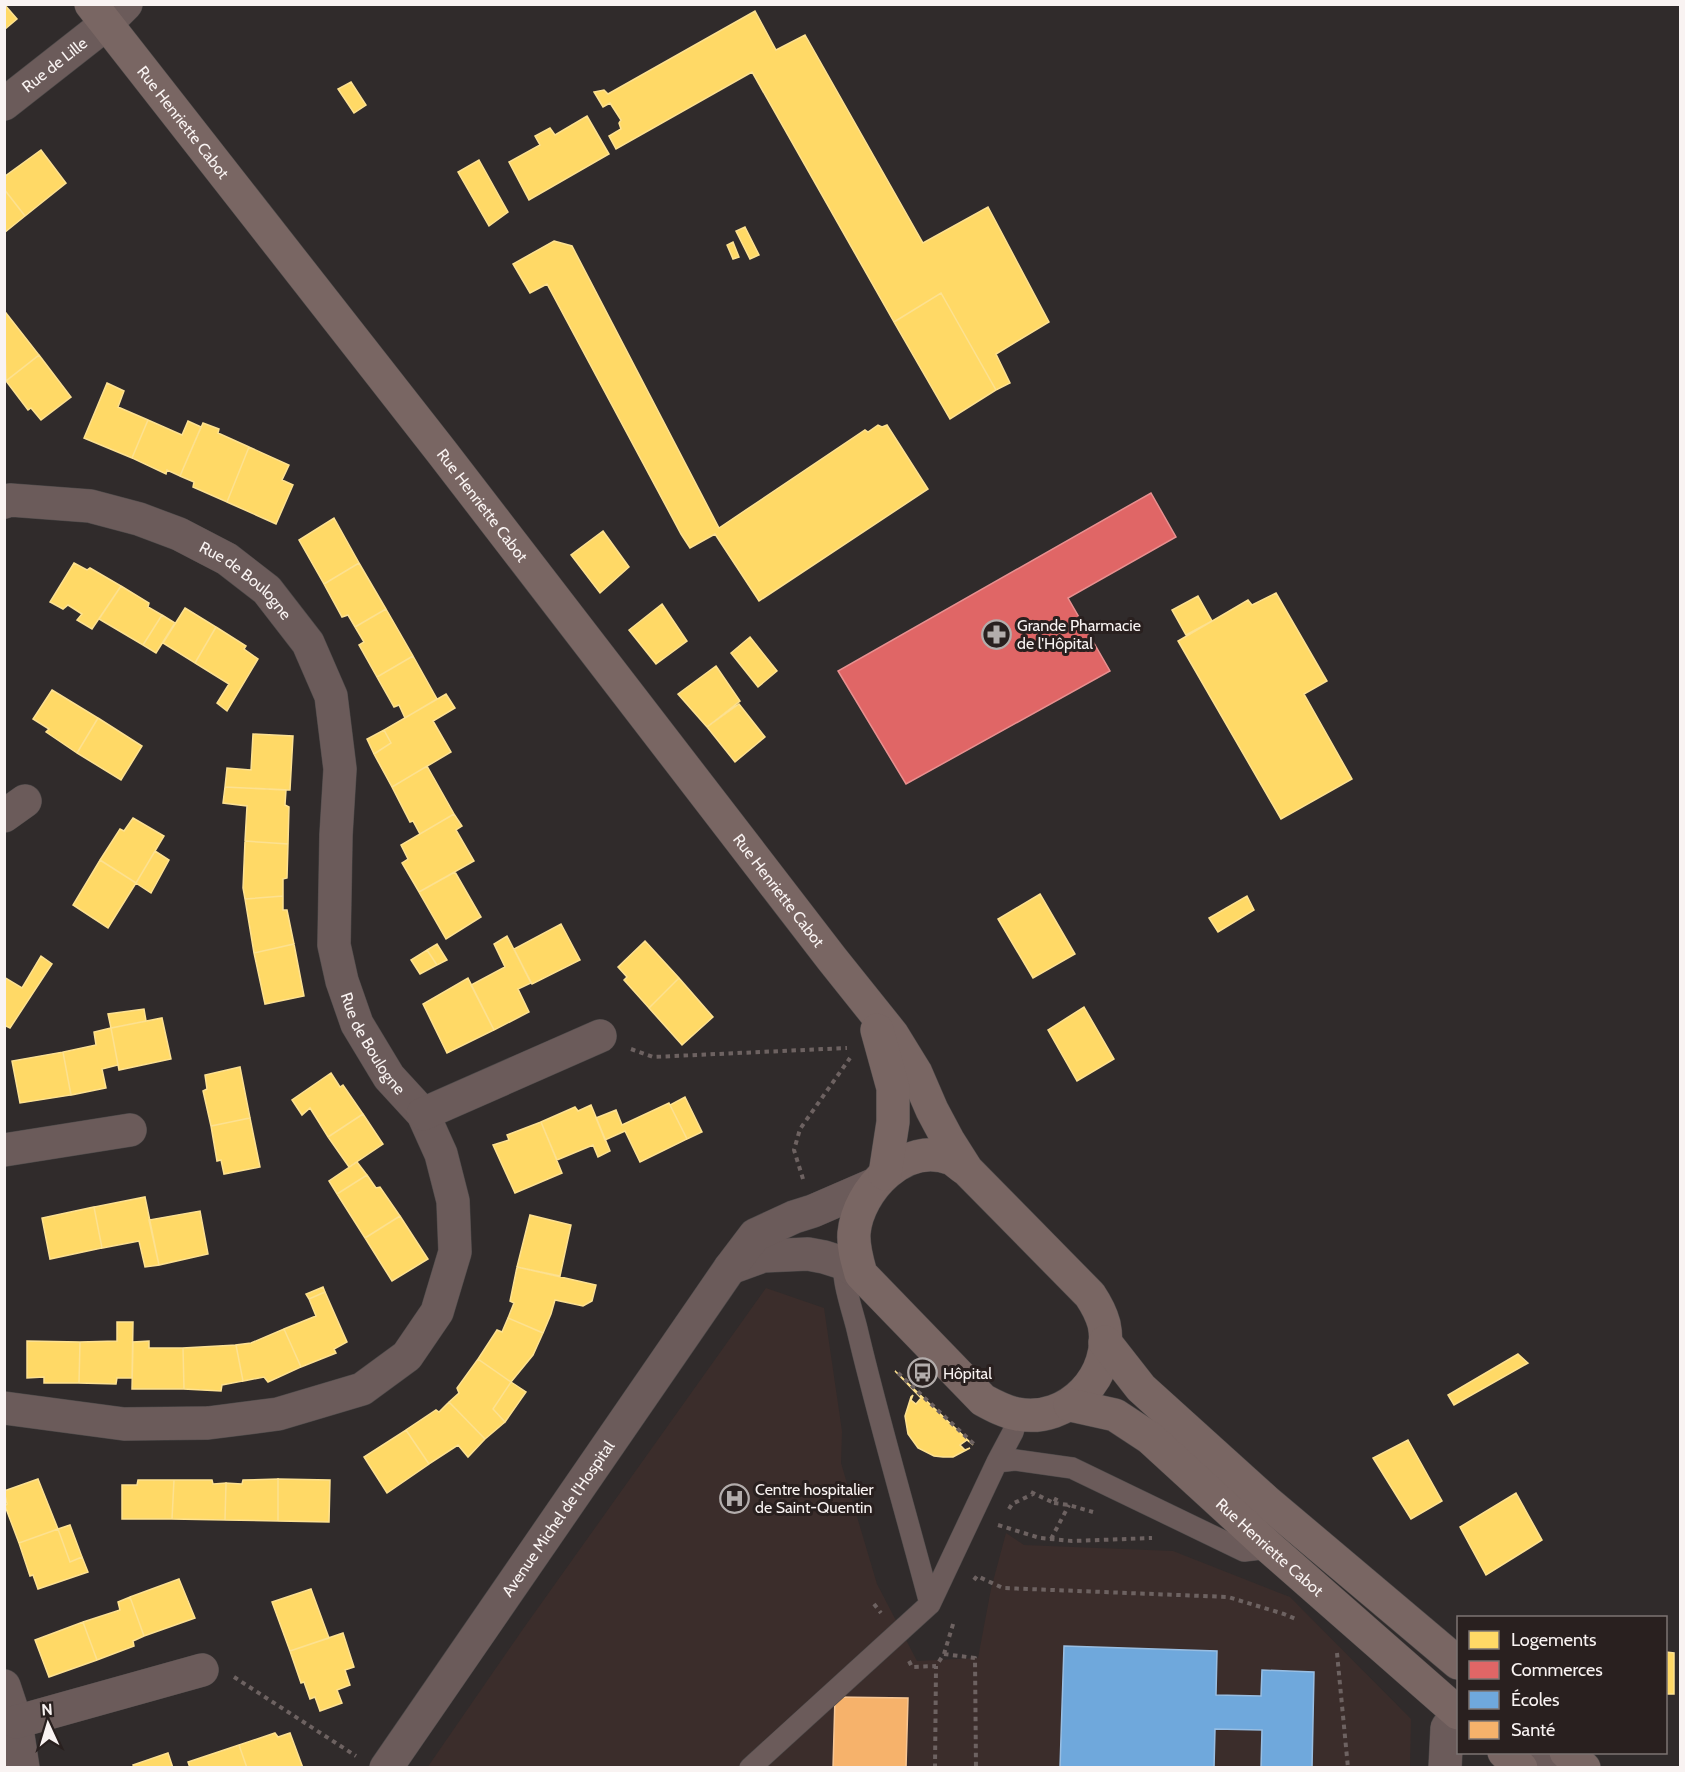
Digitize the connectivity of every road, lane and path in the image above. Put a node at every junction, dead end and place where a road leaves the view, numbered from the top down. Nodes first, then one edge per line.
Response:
1 (108, 11) edge
2 (4, 104) edge
3 (6, 495) edge
4 (870, 1009) junction
5 (600, 1036) joint
6 (858, 1048) dead end
7 (423, 1114) junction
8 (130, 1130) dead end
9 (4, 1150) edge
10 (967, 1170) junction
11 (879, 1179) junction
12 (853, 1257) junction
13 (730, 1268) junction
14 (1105, 1342) junction
15 (1070, 1405) junction
16 (4, 1408) edge
17 (1018, 1414) junction
18 (997, 1462) junction
19 (1054, 1503) dead end
20 (1069, 1505) junction
21 (1100, 1514) dead end
22 (998, 1525) dead end
23 (1163, 1537) dead end
24 (1051, 1539) junction
25 (1270, 1548) junction
26 (972, 1585) dead end
27 (930, 1604) junction
28 (1304, 1622) dead end
29 (1331, 1647) dead end
30 (944, 1654) dead end
31 (1457, 1662) edge
32 (936, 1666) dead end
33 (202, 1670) joint
34 (4, 1686) edge
35 (1457, 1711) edge
36 (1457, 1713) edge
37 (16, 1722) junction
38 (1506, 1754) edge
39 (1539, 1754) edge
40 (1568, 1754) edge
41 (375, 1764) edge
42 (23, 1767) edge
43 (750, 1767) edge
44 (935, 1767) edge
45 (976, 1767) edge
46 (1348, 1767) edge
47 (1445, 1767) edge
48 (1521, 1767) edge
49 (1555, 1767) edge
50 (1584, 1767) edge

1 - 2 street, Rue de Lille
1 - 4 street, Rue Henriette Cabot
3 - 7 street, Rue de Boulogne
4 - 10 street, Rue Henriette Cabot
4 - 11 street, Rue Henriette Cabot
5 - 6 path
5 - 7 street
7 - 16 street, Rue de Boulogne
8 - 9 street
10 - 11 street
10 - 14 street
11 - 12 street, Rue Henriette Cabot
11 - 13 street, Avenue Michel de l'Hospital
12 - 13 street
12 - 17 street
12 - 27 lane
13 - 41 street, Avenue Michel de l'Hospital
14 - 15 street
14 - 31 street, Rue Henriette Cabot
15 - 17 street
15 - 25 street, Rue Henriette Cabot
17 - 18 lane
18 - 25 lane
18 - 27 lane
19 - 20 path
20 - 21 path
20 - 24 path
22 - 24 path
23 - 24 path
25 - 35 street, Rue Henriette Cabot
26 - 28 path
27 - 43 lane
29 - 46 path
30 - 45 path
32 - 44 path
33 - 37 street
33 - 41 path
34 - 37 street
36 - 47 street
37 - 42 street
38 - 48 street
39 - 49 street
40 - 50 street

